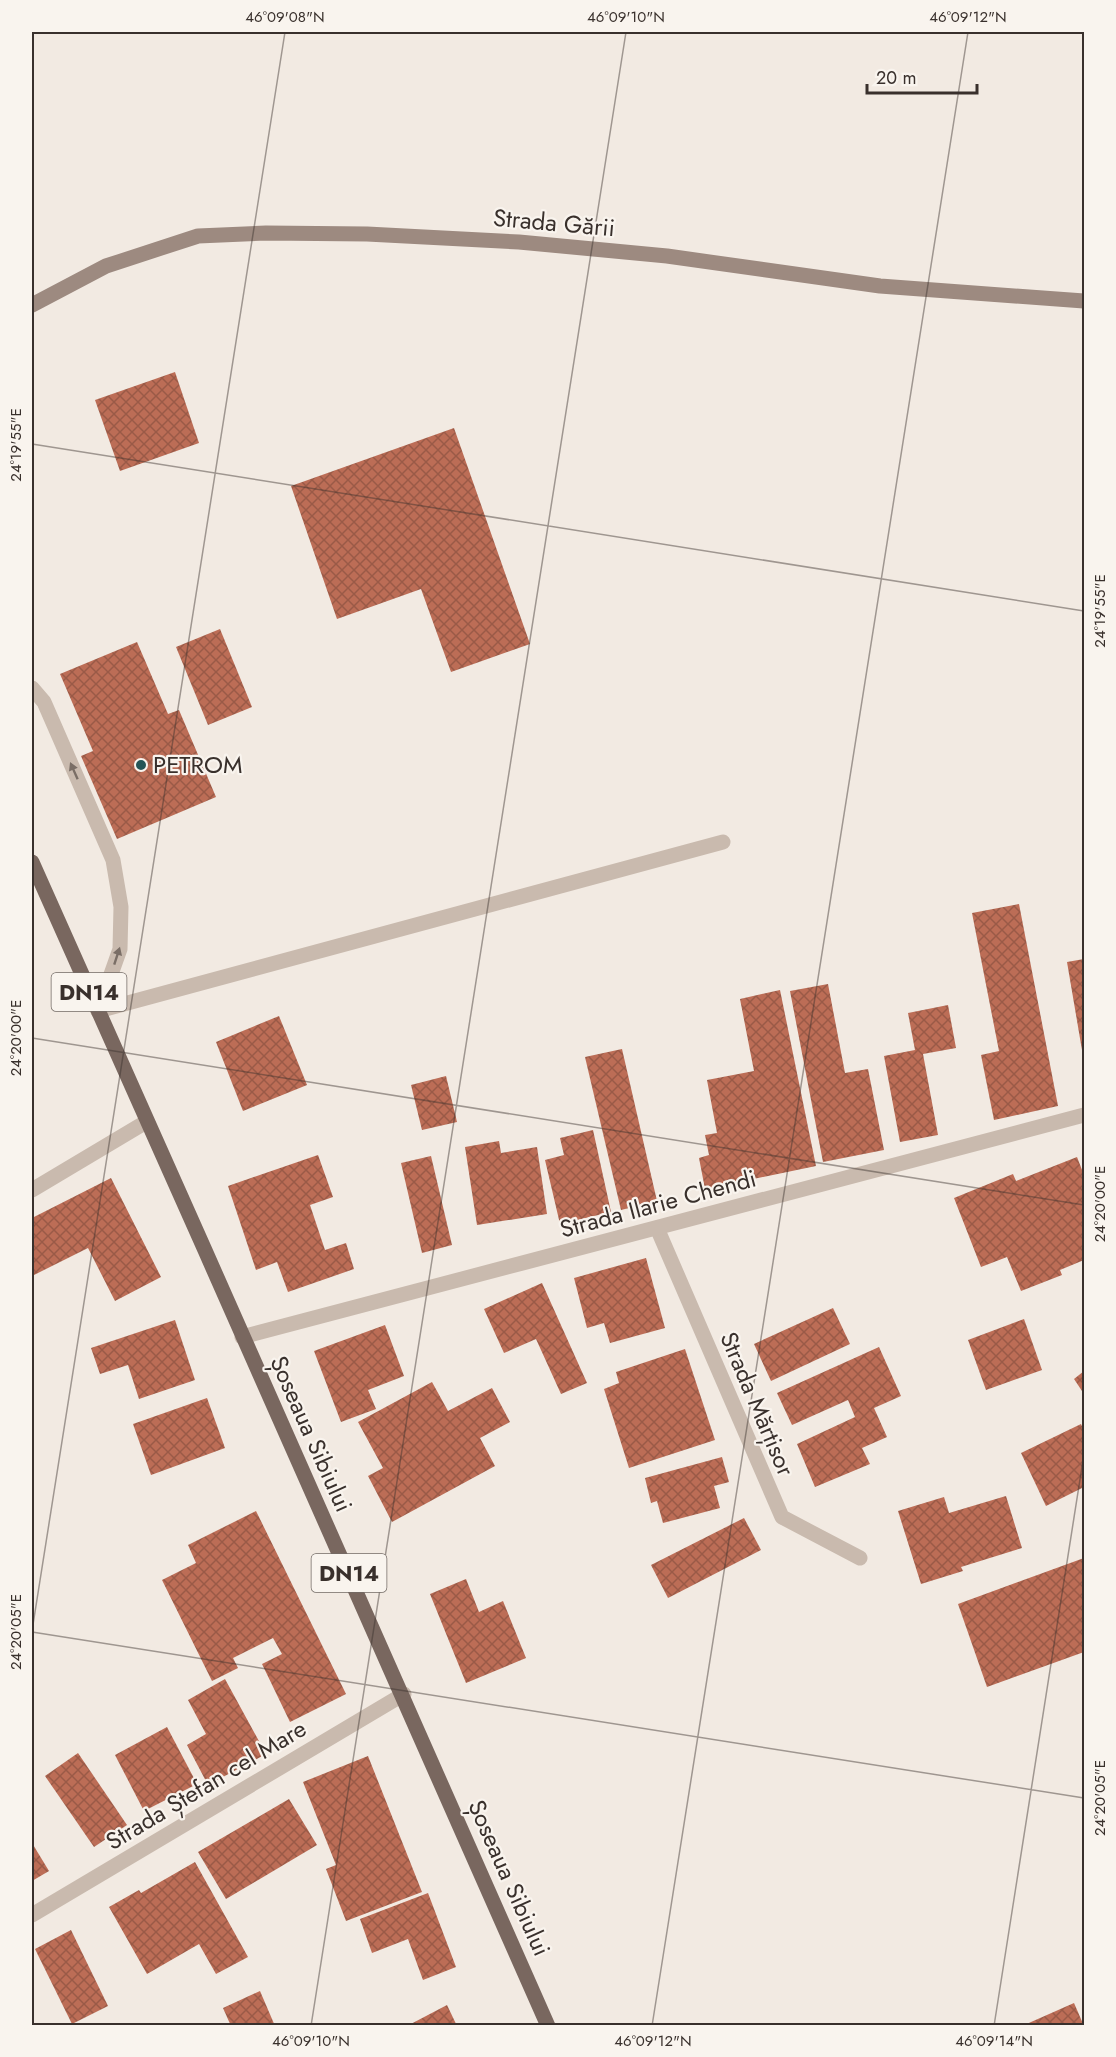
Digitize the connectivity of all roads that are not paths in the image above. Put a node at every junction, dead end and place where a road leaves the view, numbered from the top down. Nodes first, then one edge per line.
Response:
1 (1084, 301) edge
2 (32, 305) edge
3 (32, 687) edge
4 (723, 842) dead end
5 (32, 862) edge
6 (98, 1011) junction
7 (1084, 1115) edge
8 (146, 1122) junction
9 (32, 1190) edge
10 (657, 1228) junction
11 (242, 1337) junction
12 (860, 1558) dead end
13 (404, 1694) junction
14 (32, 1915) edge
15 (548, 2025) edge

1 - 2 main road, Strada Gării
6 -> 3 street
4 - 6 street
5 - 6 main road, Șoseaua Sibiului / DN14
6 - 8 main road, Șoseaua Sibiului / DN14
7 - 10 street, Strada Ilarie Chendi
8 - 9 street
8 - 11 main road, Șoseaua Sibiului / DN14
10 - 11 street, Strada Ilarie Chendi
10 - 12 street, Strada Mărțisor
11 - 13 main road, Șoseaua Sibiului / DN14
13 - 14 street, Strada Ștefan cel Mare
13 - 15 main road, Șoseaua Sibiului / DN14

